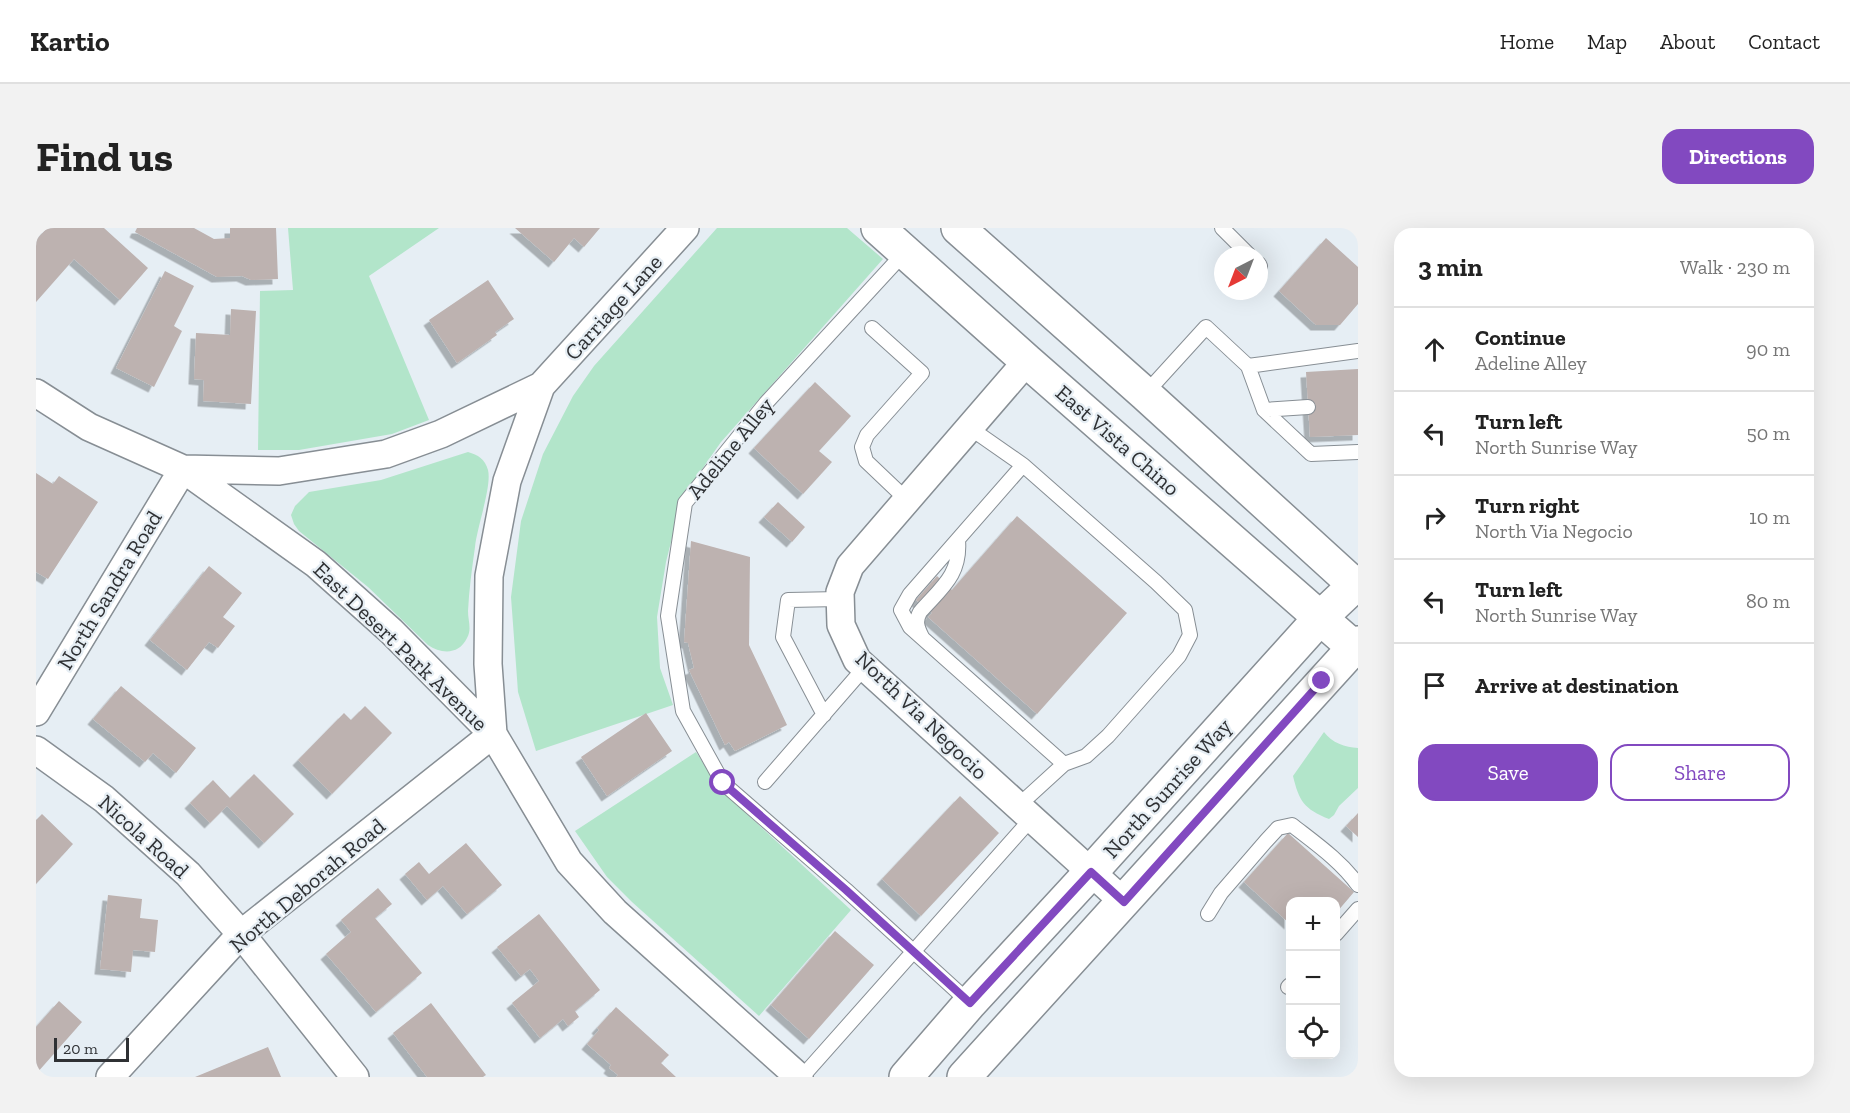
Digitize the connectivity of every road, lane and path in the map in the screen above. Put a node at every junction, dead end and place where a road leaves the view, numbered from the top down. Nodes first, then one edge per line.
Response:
1 (685, 228) edge
2 (878, 228) edge
3 (958, 228) edge
4 (1222, 228) edge
5 (1241, 246) edge
6 (905, 252) junction
7 (872, 328) dead end
8 (1358, 351) edge
9 (1027, 361) junction
10 (1248, 366) junction
11 (541, 386) junction
12 (36, 393) edge
13 (1145, 394) junction
14 (1308, 407) dead end
15 (1264, 410) junction
16 (970, 428) junction
17 (1358, 452) edge
18 (1023, 465) junction
19 (183, 469) junction
20 (907, 500) junction
21 (1357, 585) edge
22 (840, 599) junction
23 (1321, 617) junction
24 (1356, 647) edge
25 (865, 667) junction
26 (36, 712) edge
27 (824, 716) junction
28 (493, 734) junction
29 (36, 750) edge
30 (1064, 764) junction
31 (765, 782) dead end
32 (1025, 812) junction
33 (1091, 872) junction
34 (1358, 885) edge
35 (1124, 902) junction
36 (1358, 909) edge
37 (1208, 914) dead end
38 (1340, 929) edge
39 (242, 934) junction
40 (914, 952) junction
41 (970, 1003) junction
42 (110, 1077) edge
43 (355, 1077) edge
44 (800, 1077) edge
45 (906, 1077) edge
46 (964, 1077) edge

1 - 11 street, Carriage Lane
2 - 6 main road, East Vista Chino
3 - 13 main road
4 - 5 lane
6 - 9 main road, East Vista Chino
6 - 40 lane, Adeline Alley
7 - 20 lane
8 - 10 lane
9 - 16 street, North Via Negocio
9 - 23 main road, East Vista Chino
10 - 13 lane
10 - 15 lane
11 - 19 street
11 - 28 street
12 - 19 street, East Desert Park Avenue
13 - 21 main road
14 - 15 lane
15 - 17 lane
16 - 18 lane
16 - 20 street, North Via Negocio
18 - 30 lane
18 - 30 lane
19 - 26 street, North Sandra Road
19 - 28 street, East Desert Park Avenue
20 - 22 street, North Via Negocio
21 - 23 main road, North Sunrise Way
22 - 25 street, North Via Negocio
22 - 27 lane
23 - 24 main road, East Vista Chino
23 - 33 main road, North Sunrise Way
24 - 35 main road, North Sunrise Way
25 - 27 lane
25 - 32 street, North Via Negocio
27 - 31 lane
28 - 39 street, North Deborah Road
28 - 44 street, East Desert Park Avenue
29 - 39 street, Nicola Road
30 - 32 lane
32 - 33 street, North Via Negocio
32 - 40 lane
33 - 35 street, North Via Negocio
33 - 41 main road, North Sunrise Way
34 - 37 lane
35 - 46 main road, North Sunrise Way
36 - 38 lane
39 - 42 street, North Deborah Road
39 - 43 street, Nicola Road
40 - 41 lane, Adeline Alley
40 - 44 lane
41 - 45 main road, North Sunrise Way

